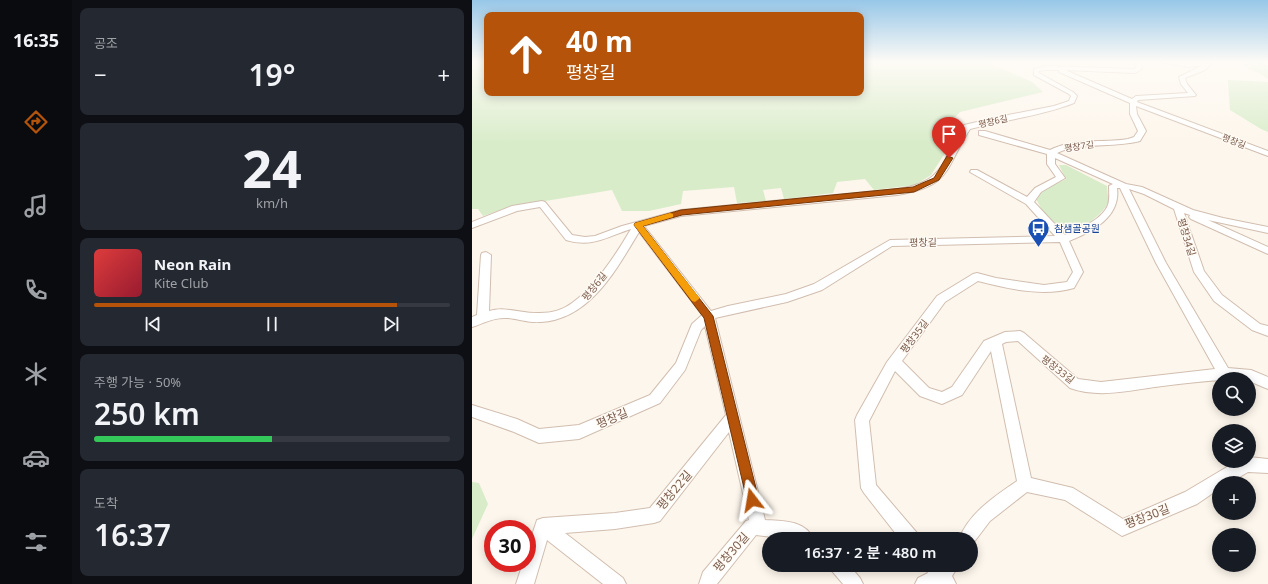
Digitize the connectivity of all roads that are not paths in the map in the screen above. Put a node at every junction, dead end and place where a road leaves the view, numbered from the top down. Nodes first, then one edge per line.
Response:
1 (1064, 89) edge
2 (1107, 89) edge
3 (1188, 89) edge
4 (1132, 102) junction
5 (982, 132) dead end
6 (1050, 153) junction
7 (1268, 154) edge
8 (974, 172) dead end
9 (1123, 185) junction
10 (1029, 202) junction
11 (1178, 208) junction
12 (472, 225) edge
13 (638, 225) junction
14 (1268, 230) edge
15 (1063, 239) junction
16 (1268, 251) edge
17 (486, 255) dead end
18 (709, 316) junction
19 (482, 317) junction
20 (472, 322) edge
21 (1268, 331) edge
22 (995, 342) junction
23 (894, 362) junction
24 (1223, 372) edge
25 (1212, 374) edge
26 (1256, 378) edge
27 (1268, 383) edge
28 (472, 411) edge
29 (732, 418) junction
30 (1268, 466) edge
31 (1026, 484) junction
32 (543, 526) junction
33 (759, 528) junction
34 (795, 532) edge
35 (905, 532) edge
36 (972, 532) edge
37 (844, 572) edge
38 (943, 572) edge
39 (525, 584) edge
40 (617, 584) edge
41 (708, 584) edge
42 (854, 584) edge
43 (924, 584) edge

1 - 13 street, 평창6길
2 - 4 street
3 - 4 street
4 - 6 street, 평창7길
4 - 7 street, 평창길
5 - 6 street
6 - 9 street
6 - 10 street, 평창7길
8 - 10 street
9 - 11 street
9 - 15 street, 평창길 / 평창길
9 - 24 street
10 - 15 street
11 - 14 street
11 - 16 street, 평창34길
11 - 21 street, 평창34길
12 - 13 street, 평창6길
13 - 18 street
13 - 19 street, 평창6길
15 - 18 street, 평창길 / 평창길
15 - 23 street, 평창35길
17 - 19 street
18 - 28 street, 평창길 / 평창길
18 - 29 street
19 - 20 street, 평창6길
22 - 23 street, 평창33길
22 - 25 street, 평창33길
22 - 31 street
23 - 35 street, 평창35길
26 - 27 street, 평창33길
29 - 32 street, 평창22길
29 - 33 street
30 - 31 street, 평창30길
31 - 36 street
32 - 39 street
32 - 40 street
33 - 34 street, 평창30길
33 - 41 street, 평창30길
37 - 42 street
38 - 43 street

